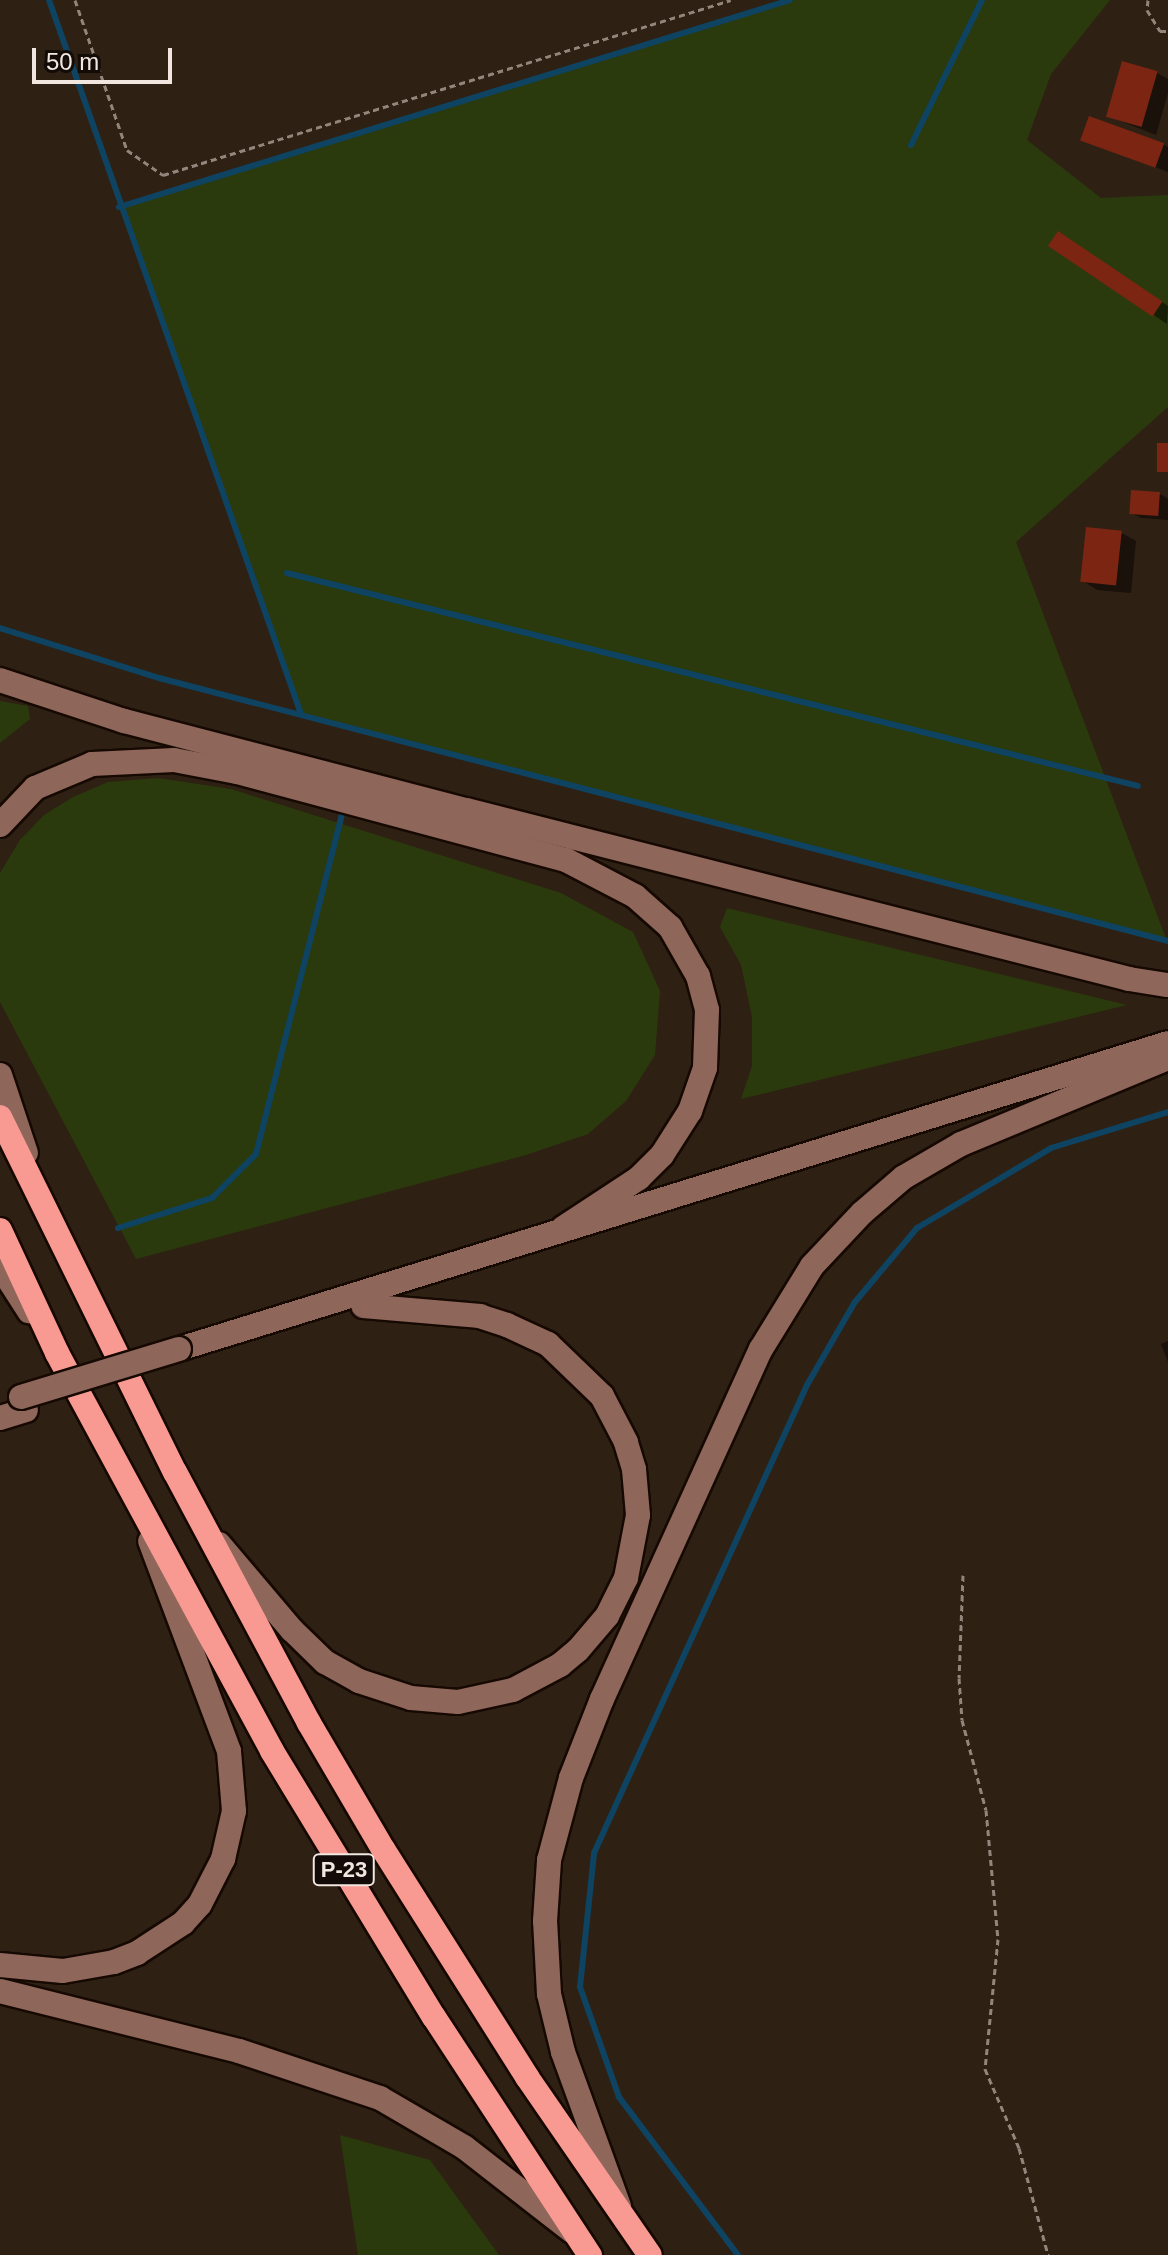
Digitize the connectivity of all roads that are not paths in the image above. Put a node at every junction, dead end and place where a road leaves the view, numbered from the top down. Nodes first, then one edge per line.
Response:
1 (0, 680) edge
2 (0, 825) edge
3 (1168, 985) edge
4 (1168, 1043) edge
5 (1168, 1056) edge
6 (0, 1075) edge
7 (0, 1117) edge
8 (47, 1216) junction
9 (563, 1228) junction
10 (0, 1230) edge
11 (0, 1266) edge
12 (363, 1306) junction
13 (57, 1353) junction
14 (181, 1356) junction
15 (16, 1403) edge
16 (0, 1418) edge
17 (133, 1498) junction
18 (199, 1519) junction
19 (0, 1965) edge
20 (0, 1991) edge
21 (624, 2220) junction
22 (573, 2231) junction
23 (590, 2255) edge
24 (650, 2255) edge

1 - 3 main road
2 - 9 main road
4 - 9 main road
5 - 12 main road
5 - 21 main road
6 - 8 main road
7 - 8 highway, Р-23
8 - 18 highway, Р-23
9 - 14 main road
10 - 13 highway, Р-23
11 - 13 main road
12 - 14 main road
12 - 18 main road
13 - 17 highway, Р-23
14 - 15 main road, bridge
15 - 16 main road
17 - 19 main road
17 - 22 highway, Р-23
18 - 21 highway, Р-23
20 - 22 main road
21 - 24 highway, Р-23
22 - 23 highway, Р-23

